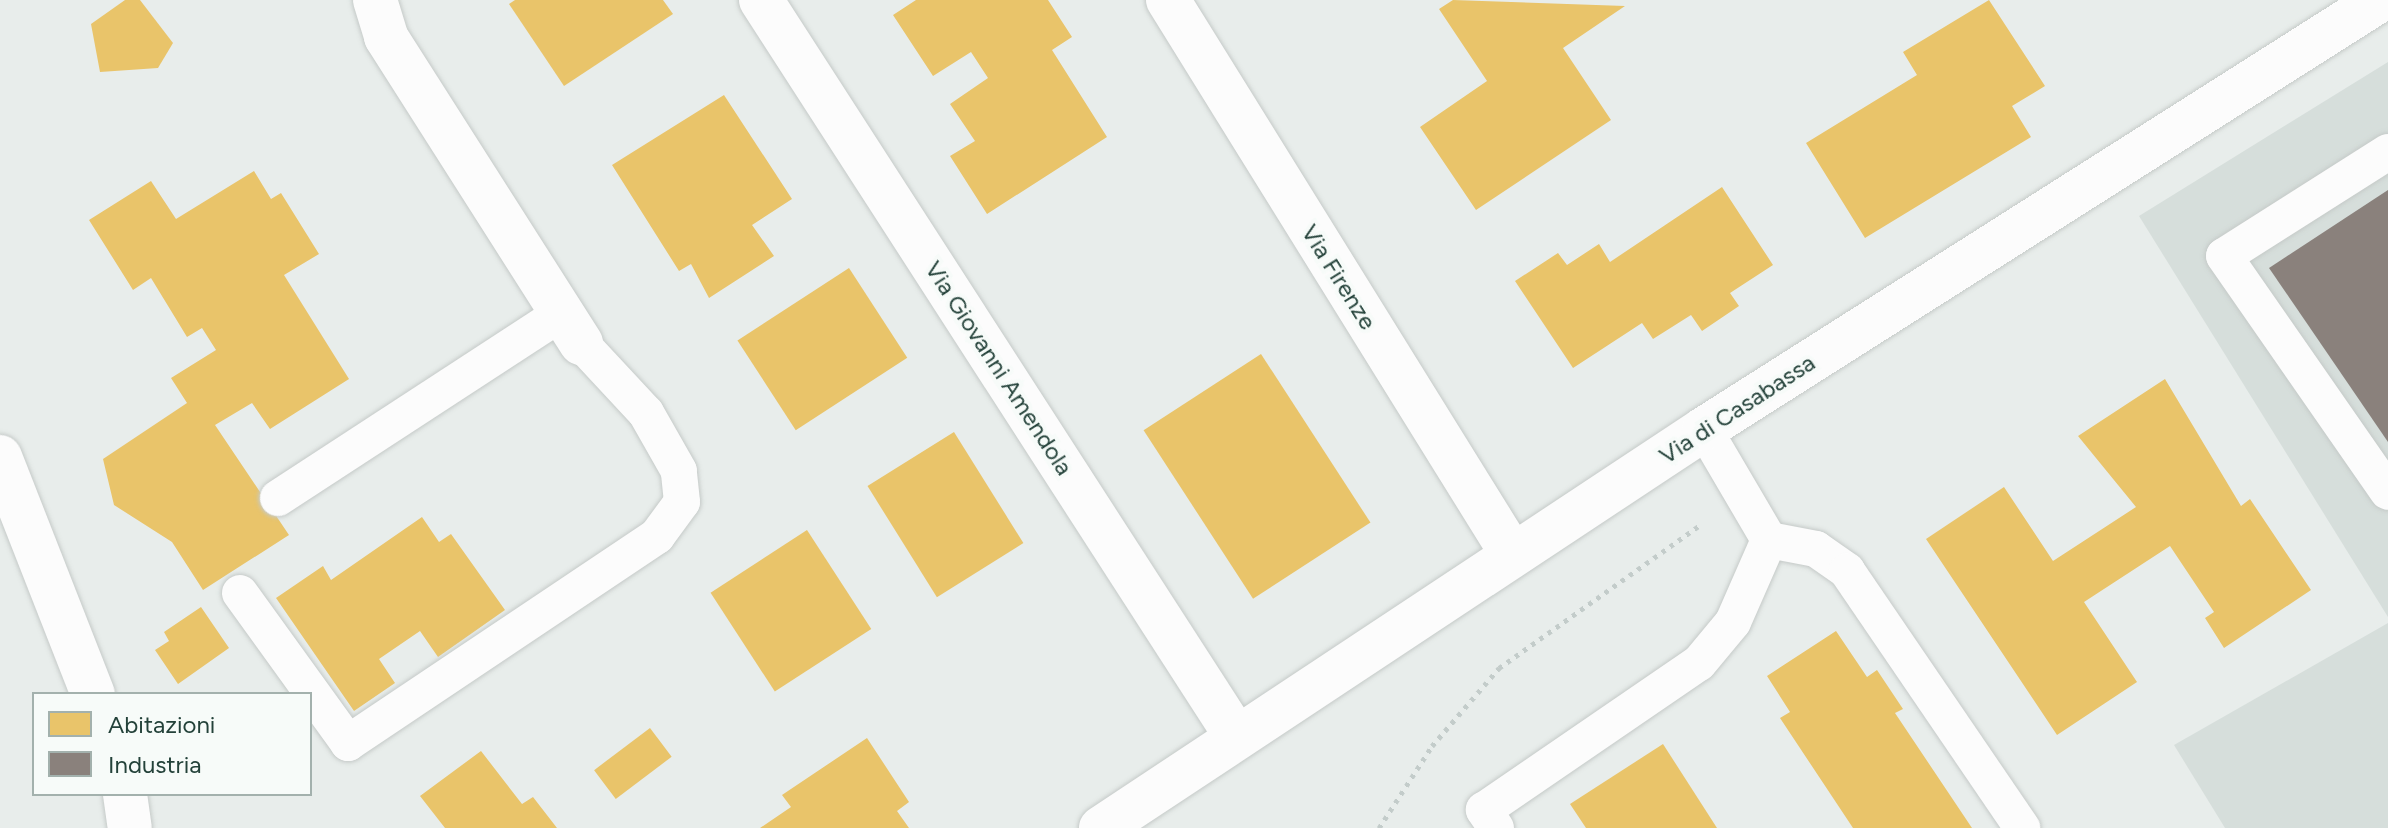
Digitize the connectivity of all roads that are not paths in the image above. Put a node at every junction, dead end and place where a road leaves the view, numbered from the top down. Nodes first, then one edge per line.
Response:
1 (375, 0) edge
2 (761, 0) edge
3 (1168, 0) edge
4 (2380, 0) edge
5 (2388, 152) edge
6 (570, 328) junction
7 (1704, 429) junction
8 (0, 457) edge
9 (2388, 492) edge
10 (278, 498) dead end
11 (1769, 540) junction
12 (1512, 554) junction
13 (240, 593) dead end
14 (92, 692) edge
15 (311, 692) edge
16 (312, 693) edge
17 (1236, 736) junction
18 (125, 796) edge
19 (130, 828) edge
20 (1101, 828) edge
21 (1496, 828) edge
22 (2022, 828) edge

1 - 6 street
2 - 17 street, Via Giovanni Amendola
3 - 12 street, Via Firenze
4 - 7 street, Via di Casabassa
5 - 9 lane
6 - 10 lane
6 - 16 lane
7 - 11 lane
7 - 12 street, Via di Casabassa
8 - 14 street
11 - 21 lane
11 - 22 lane
12 - 17 street, Via di Casabassa
13 - 15 lane
17 - 20 street, Via di Casabassa
18 - 19 street

